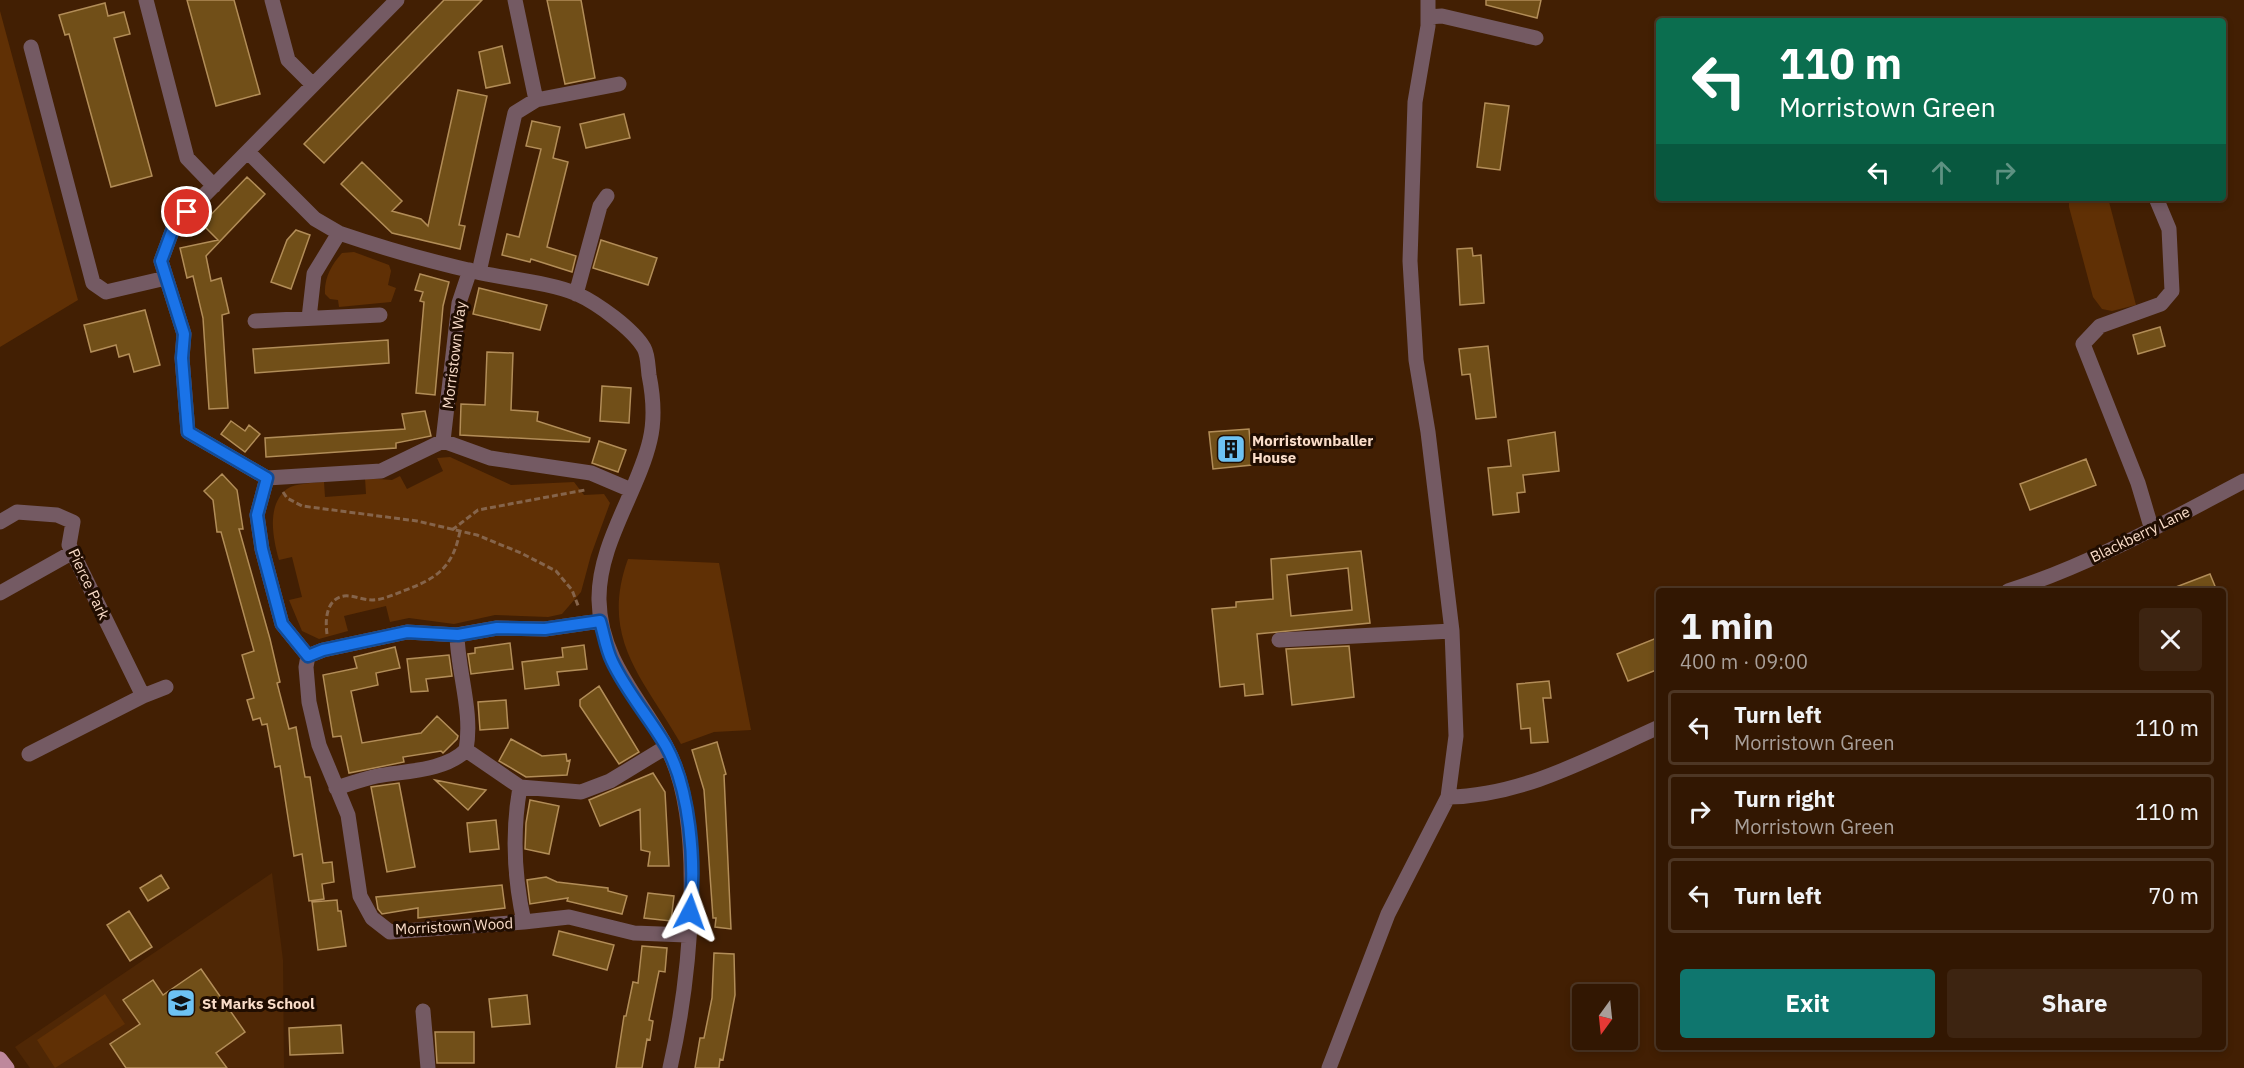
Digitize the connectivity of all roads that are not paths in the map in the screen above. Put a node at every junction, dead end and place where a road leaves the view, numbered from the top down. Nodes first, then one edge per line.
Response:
1 (146, 0) edge
2 (272, 0) edge
3 (397, 0) edge
4 (515, 0) edge
5 (1428, 0) edge
6 (1428, 17) junction
7 (1536, 38) dead end
8 (31, 47) dead end
9 (619, 84) dead end
10 (313, 85) junction
11 (536, 100) junction
12 (248, 152) junction
13 (214, 186) junction
14 (608, 196) dead end
15 (2157, 201) edge
16 (339, 233) junction
17 (475, 271) junction
18 (166, 278) junction
19 (576, 294) junction
20 (380, 315) dead end
21 (309, 318) junction
22 (255, 321) dead end
23 (443, 441) junction
24 (270, 478) junction
25 (2244, 481) edge
26 (631, 490) junction
27 (0, 522) edge
28 (2152, 530) junction
29 (72, 552) junction
30 (2017, 588) edge
31 (0, 593) edge
32 (593, 622) junction
33 (1452, 632) junction
34 (458, 635) junction
35 (1279, 640) dead end
36 (308, 656) junction
37 (166, 687) dead end
38 (143, 696) junction
39 (1656, 728) edge
40 (666, 747) junction
41 (466, 750) junction
42 (29, 754) dead end
43 (520, 787) junction
44 (336, 788) junction
45 (1448, 797) junction
46 (524, 922) junction
47 (687, 935) junction
48 (423, 1011) dead end
49 (0, 1059) edge
50 (7, 1068) edge
51 (428, 1068) edge
52 (670, 1068) edge
53 (1329, 1068) edge

1 - 13 street
2 - 10 street
3 - 10 street
4 - 11 street
5 - 6 street
6 - 7 street
6 - 33 street
8 - 18 street
9 - 11 street
10 - 12 street
11 - 17 street, Morristown Way
12 - 13 street
12 - 16 street
13 - 18 street
14 - 19 street
15 - 28 street
16 - 17 street
16 - 21 street
17 - 19 street
17 - 23 street, Morristown Way
18 - 24 street
19 - 26 street
20 - 21 street
21 - 22 street
23 - 24 street
23 - 26 street
24 - 36 street
25 - 28 street, Blackberry Lane
26 - 32 street
27 - 29 street, Pierce Park
28 - 30 street, Blackberry Lane
29 - 31 street
29 - 38 street, Pierce Park
32 - 34 street
32 - 40 street
33 - 35 street
33 - 45 street
34 - 36 street
34 - 41 street
36 - 44 street, Morristown Wood
37 - 38 street
38 - 42 street
39 - 45 street
40 - 43 street
40 - 47 street
41 - 43 street
41 - 44 street
43 - 46 street
44 - 46 street, Morristown Wood
45 - 53 street
46 - 47 street, Morristown Wood
47 - 52 street
48 - 51 street
49 - 50 main road

